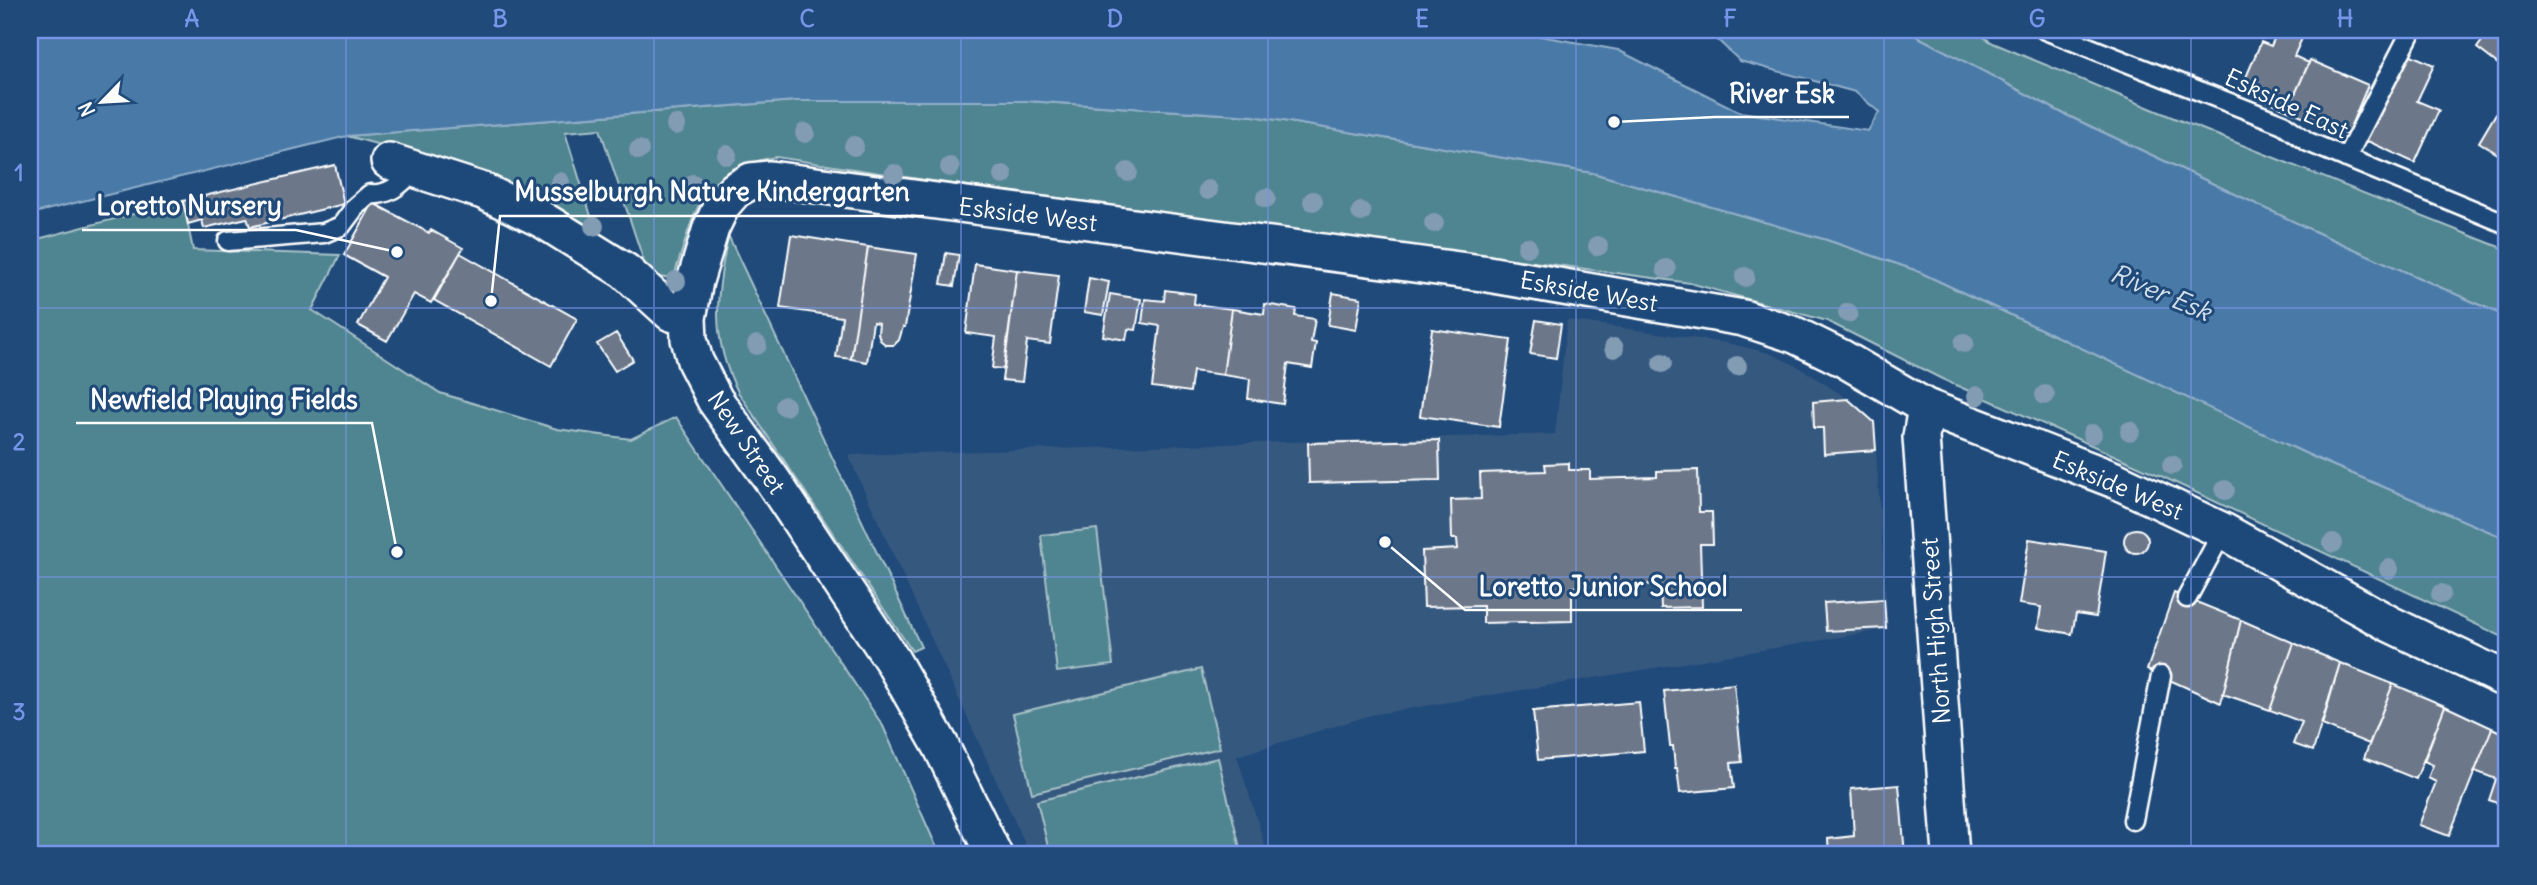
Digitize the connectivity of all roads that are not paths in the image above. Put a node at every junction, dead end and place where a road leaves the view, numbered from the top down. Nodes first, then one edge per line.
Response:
1 (2045, 30) edge
2 (2412, 30) edge
3 (2346, 158) junction
4 (403, 165) joint
5 (2507, 224) edge
6 (228, 241) dead end
7 (688, 318) junction
8 (1926, 407) junction
9 (2223, 531) junction
10 (2187, 598) dead end
11 (2161, 676) dead end
12 (2507, 680) edge
13 (2133, 820) dead end
14 (993, 855) edge
15 (1951, 855) edge

1 - 3 lane, Eskside East
2 - 3 lane
3 - 5 lane, Eskside East
4 - 6 lane
4 - 7 street
7 - 8 street, Eskside West
7 - 14 street, New Street
8 - 9 street, Eskside West
8 - 15 street, North High Street
9 - 10 lane
9 - 12 street, Eskside West
11 - 13 lane

